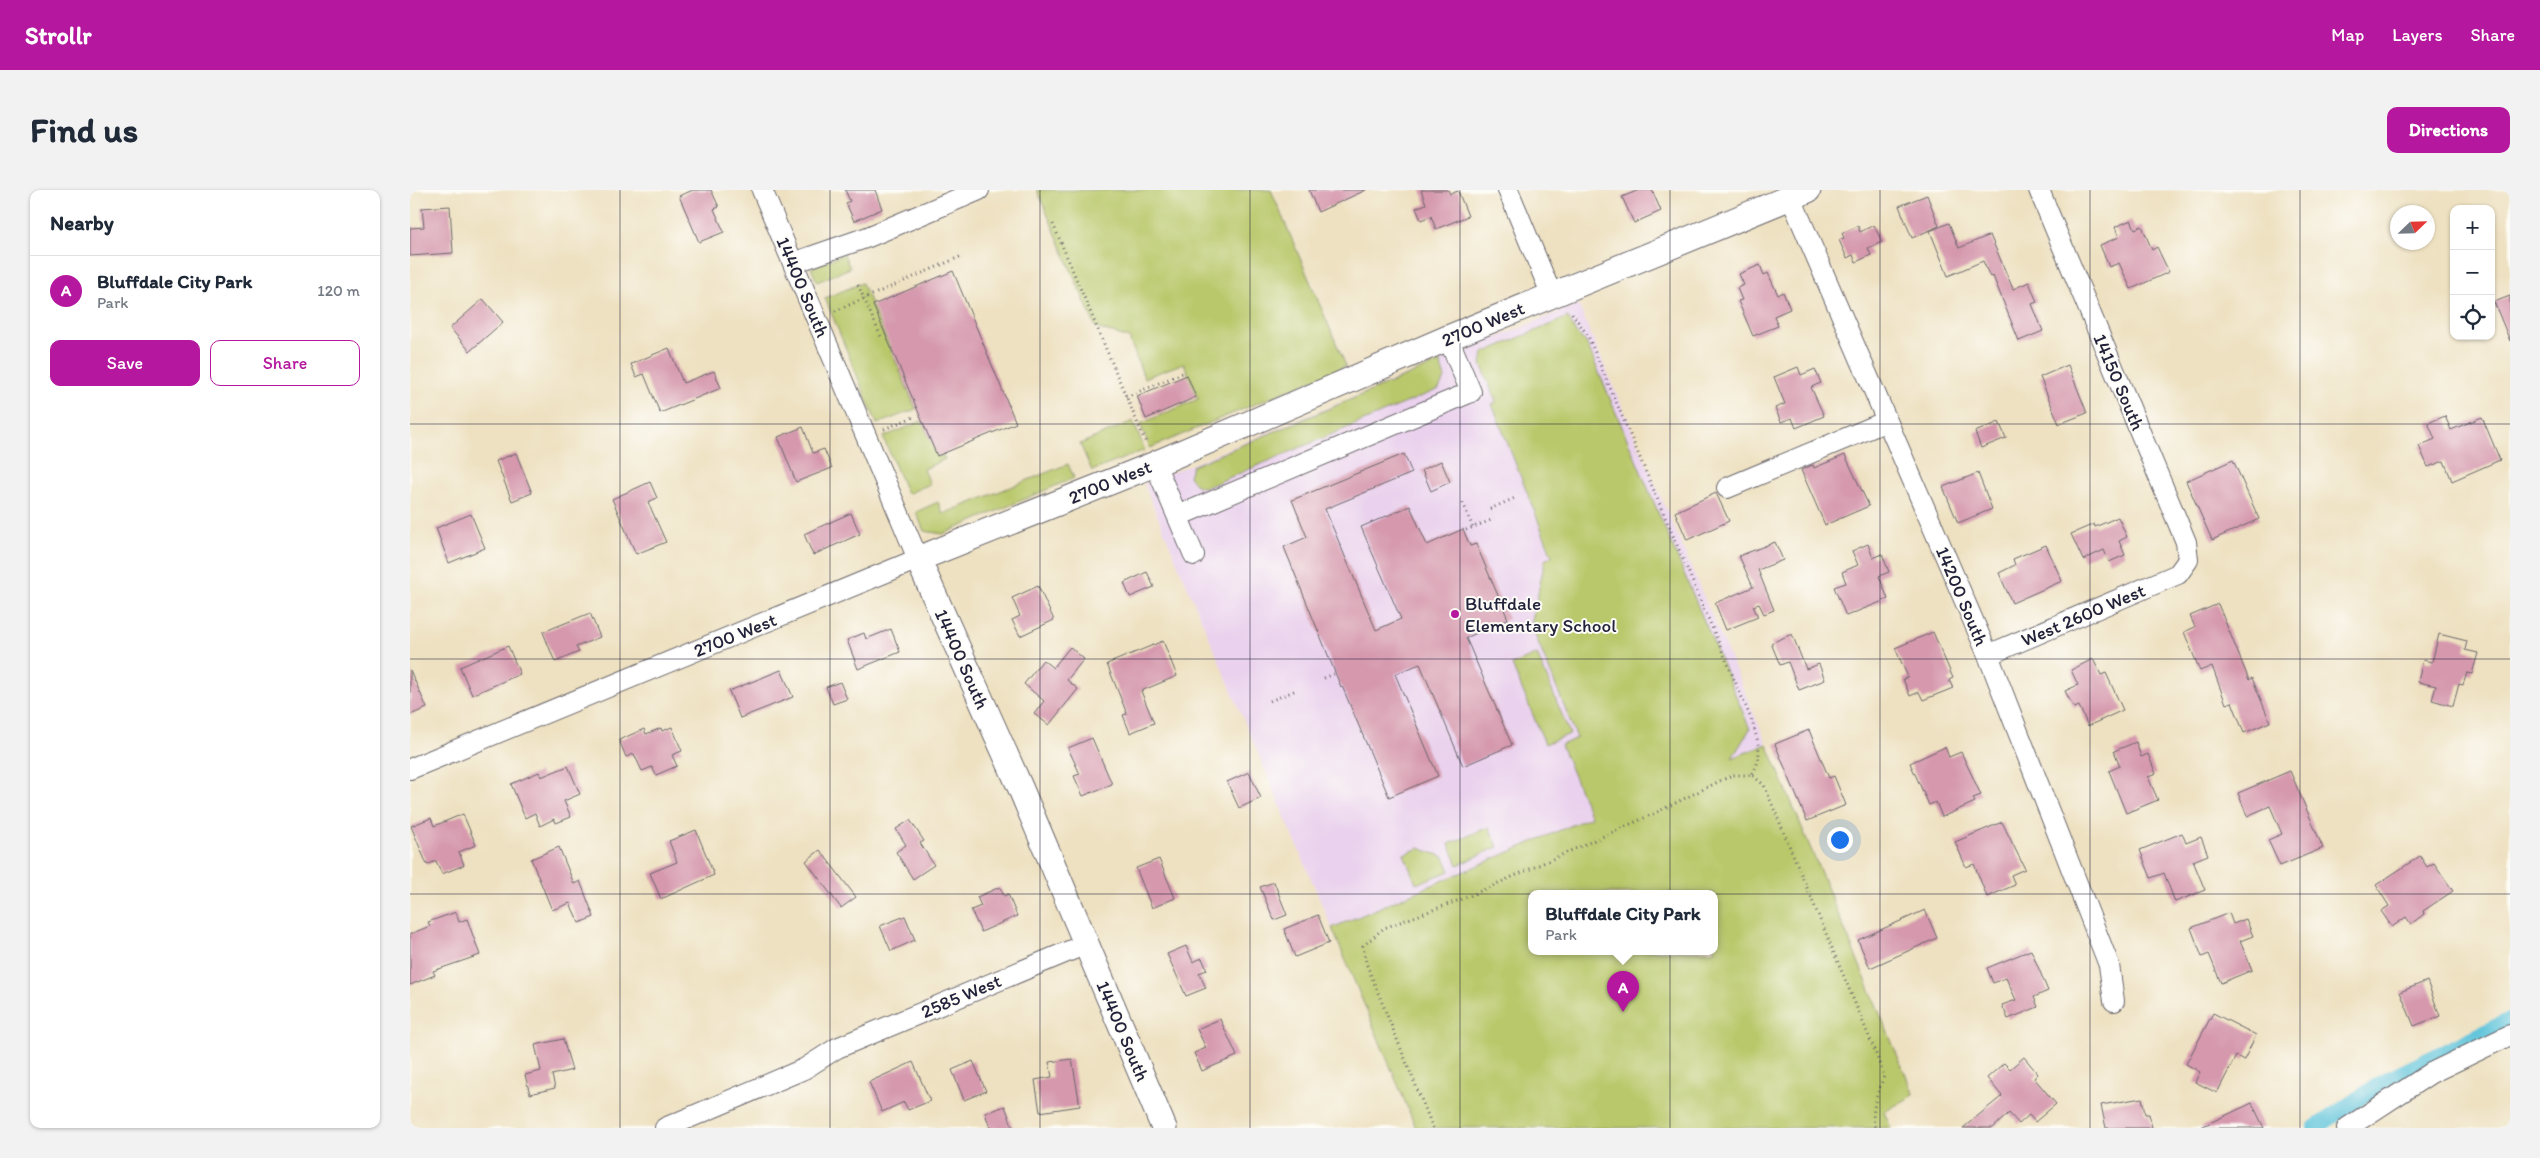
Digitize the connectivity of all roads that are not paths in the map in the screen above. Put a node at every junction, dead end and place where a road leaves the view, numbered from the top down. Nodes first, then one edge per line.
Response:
1 (762, 190) edge
2 (979, 190) edge
3 (1508, 190) edge
4 (2038, 190) edge
5 (1800, 194) edge
6 (793, 263) junction
7 (1552, 296) junction
8 (1448, 338) junction
9 (1887, 420) junction
10 (1150, 454) junction
11 (1727, 488) dead end
12 (1178, 516) junction
13 (1194, 555) dead end
14 (918, 559) junction
15 (2178, 574) joint
16 (1988, 656) junction
17 (410, 769) edge
18 (1086, 944) junction
19 (2114, 1001) dead end
20 (2510, 1035) edge
21 (665, 1128) edge
22 (1164, 1128) edge
23 (2347, 1128) edge

1 - 6 street, 14400 South
2 - 6 street
3 - 7 street
4 - 15 street, 14150 South
5 - 7 main road, 2700 West
5 - 9 street, 14200 South
6 - 14 street, 14400 South
7 - 8 main road, 2700 West
8 - 10 main road, 2700 West
8 - 12 street
9 - 11 street
9 - 16 street, 14200 South
10 - 12 street
10 - 14 main road, 2700 West
12 - 13 street
14 - 17 street, 2700 West
14 - 18 main road, 14400 South
15 - 16 street, West 2600 West
16 - 19 street, 14200 South
18 - 21 street, 2585 West
18 - 22 main road, 14400 South
20 - 23 street

